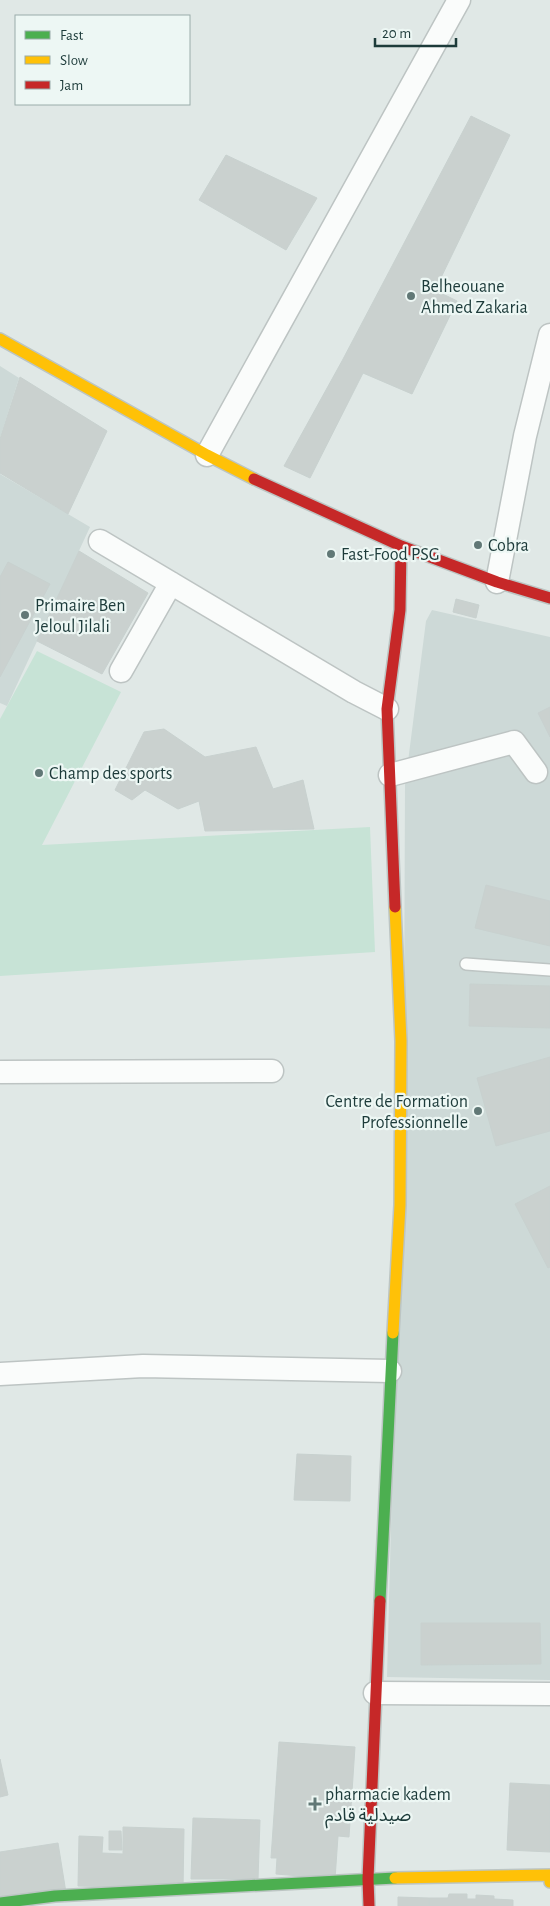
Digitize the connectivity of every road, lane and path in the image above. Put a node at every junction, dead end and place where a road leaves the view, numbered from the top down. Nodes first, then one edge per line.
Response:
1 (459, 0) edge
2 (550, 335) edge
3 (0, 339) edge
4 (207, 455) junction
5 (100, 541) dead end
6 (401, 546) junction
7 (497, 582) junction
8 (171, 583) junction
9 (550, 598) edge
10 (121, 670) dead end
11 (387, 709) junction
12 (536, 772) dead end
13 (390, 775) junction
14 (466, 964) dead end
15 (550, 970) edge
16 (272, 1071) dead end
17 (0, 1072) edge
18 (390, 1371) junction
19 (0, 1374) edge
20 (375, 1693) junction
21 (550, 1694) edge
22 (368, 1880) junction
23 (550, 1882) edge
24 (55, 1901) edge
25 (0, 1903) edge
26 (369, 1906) edge

1 - 4 street
2 - 7 street
3 - 4 street
4 - 6 street
5 - 8 street
6 - 7 street
6 - 11 street
7 - 9 street
8 - 10 street
8 - 11 street
11 - 13 street
12 - 13 street
13 - 18 street
14 - 15 lane
16 - 17 street
18 - 19 street
18 - 20 street
20 - 21 street
20 - 22 street
22 - 23 street
22 - 24 street
22 - 26 street
24 - 25 street

